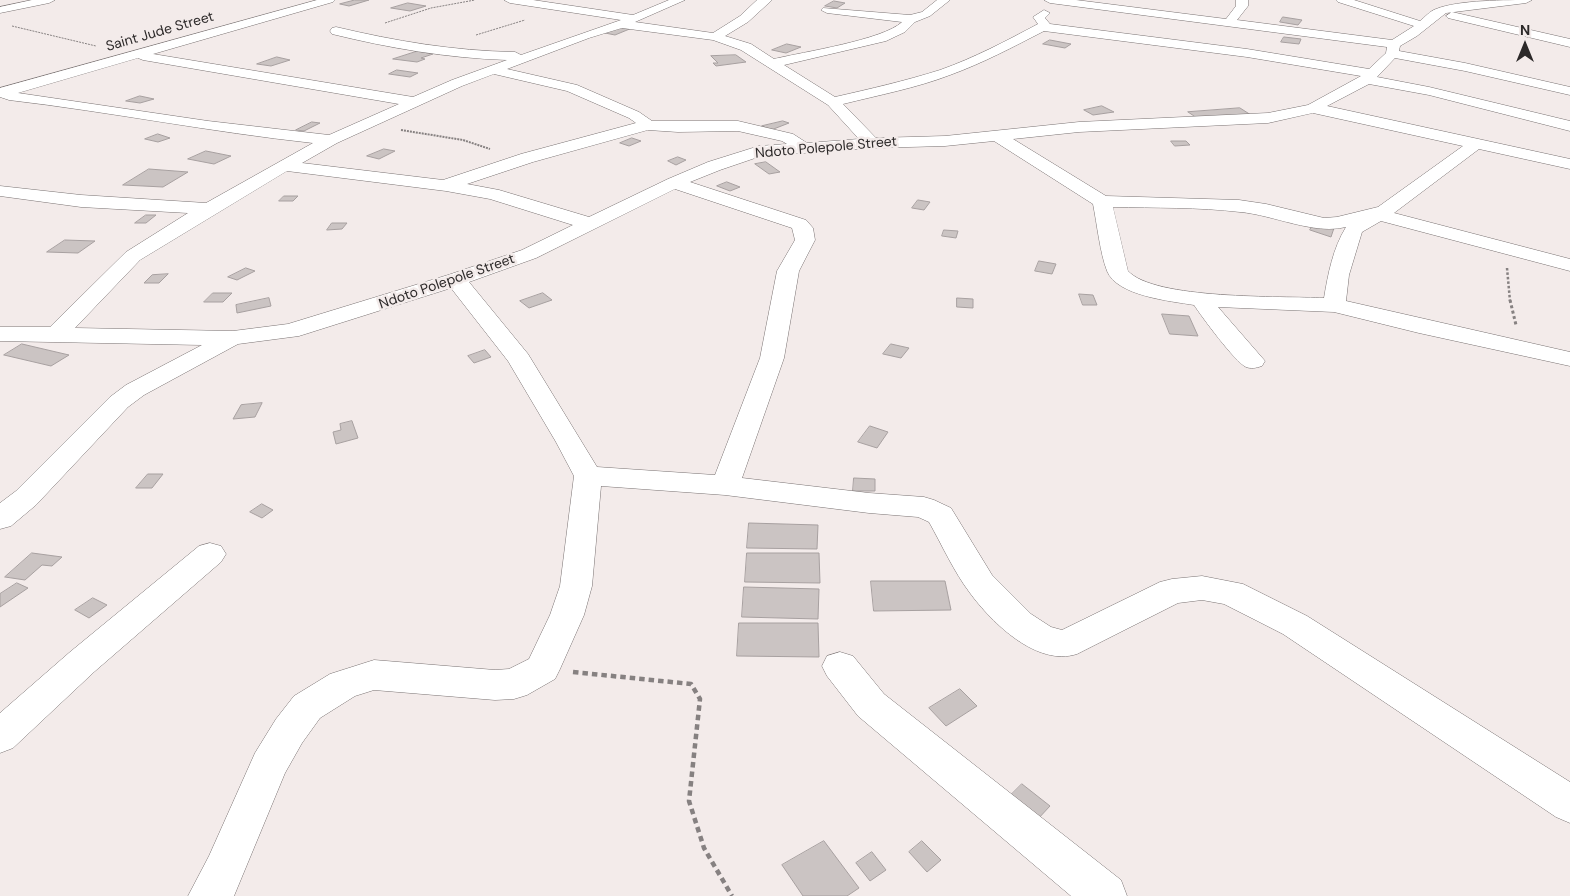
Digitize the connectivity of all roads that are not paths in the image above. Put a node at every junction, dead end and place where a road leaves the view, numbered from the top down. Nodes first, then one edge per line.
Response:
1 (49, 0) edge
2 (329, 0) edge
3 (510, 0) edge
4 (679, 0) edge
5 (766, 0) edge
6 (944, 0) edge
7 (1058, 0) edge
8 (1242, 0) edge
9 (1342, 0) edge
10 (1526, 0) edge
11 (559, 4) edge
12 (1437, 6) edge
13 (0, 10) edge
14 (827, 10) dead end
15 (911, 19) junction
16 (628, 21) junction
17 (1229, 23) junction
18 (1422, 25) junction
19 (1042, 27) junction
20 (336, 31) dead end
21 (716, 37) junction
22 (1570, 43) edge
23 (1393, 49) junction
24 (135, 54) junction
25 (529, 56) junction
26 (774, 63) junction
27 (494, 70) junction
28 (1369, 77) junction
29 (1570, 91) edge
30 (0, 94) edge
31 (415, 102) junction
32 (833, 102) junction
33 (1313, 108) junction
34 (648, 125) junction
35 (1570, 126) edge
36 (999, 136) junction
37 (331, 140) junction
38 (872, 143) junction
39 (1476, 144) junction
40 (804, 147) junction
41 (1570, 164) edge
42 (287, 166) junction
43 (674, 183) junction
44 (446, 186) junction
45 (0, 191) edge
46 (1102, 201) junction
47 (210, 208) junction
48 (1382, 213) junction
49 (590, 224) junction
50 (1570, 265) edge
51 (456, 280) junction
52 (1201, 300) junction
53 (1334, 304) junction
54 (0, 334) edge
55 (56, 334) junction
56 (233, 338) junction
57 (1570, 359) edge
58 (1253, 361) dead end
59 (588, 476) junction
60 (724, 485) junction
61 (0, 519) edge
62 (210, 554) dead end
63 (840, 666) dead end
64 (0, 736) edge
65 (1570, 804) edge
66 (210, 896) edge
67 (1105, 896) edge

1 - 13 street
2 - 24 street, Saint Jude Street
3 - 11 street
4 - 16 street
5 - 21 street
6 - 15 street
7 - 17 street
7 - 19 street
8 - 17 street
9 - 18 street
10 - 12 street, Ndoto Polepole Street
11 - 16 street
12 - 18 street, Ndoto Polepole Street
12 - 22 street
14 - 15 street
15 - 26 street
16 - 21 street
16 - 25 street
17 - 23 street
18 - 23 street, Ndoto Polepole Street
19 - 28 street
19 - 32 street
20 - 25 street
21 - 26 street
23 - 28 street, Ndoto Polepole Street
23 - 29 street
24 - 30 street, Saint Jude Street
24 - 31 street
25 - 27 street
26 - 32 street
27 - 31 street
27 - 34 street
28 - 33 street, Ndoto Polepole Street
28 - 35 street
30 - 37 street
31 - 37 street
32 - 38 street
33 - 36 street, Ndoto Polepole Street
33 - 39 street
34 - 40 street
34 - 44 street
36 - 38 street, Ndoto Polepole Street
36 - 46 street
37 - 42 street
38 - 40 street, Ndoto Polepole Street
39 - 41 street
39 - 48 street
40 - 43 street, Ndoto Polepole Street
42 - 44 street
42 - 47 street
43 - 49 street, Ndoto Polepole Street
43 - 60 street
44 - 49 street
45 - 47 street
46 - 48 street
46 - 52 street
47 - 55 street
48 - 50 street
48 - 53 street
49 - 51 street, Ndoto Polepole Street
51 - 56 street, Ndoto Polepole Street
51 - 59 street
52 - 53 street
52 - 58 street
53 - 57 street
54 - 55 street, Ndoto Polepole Street
55 - 56 street, Ndoto Polepole Street
56 - 61 street
59 - 60 street
59 - 66 street
60 - 65 street
62 - 64 street
63 - 67 street

